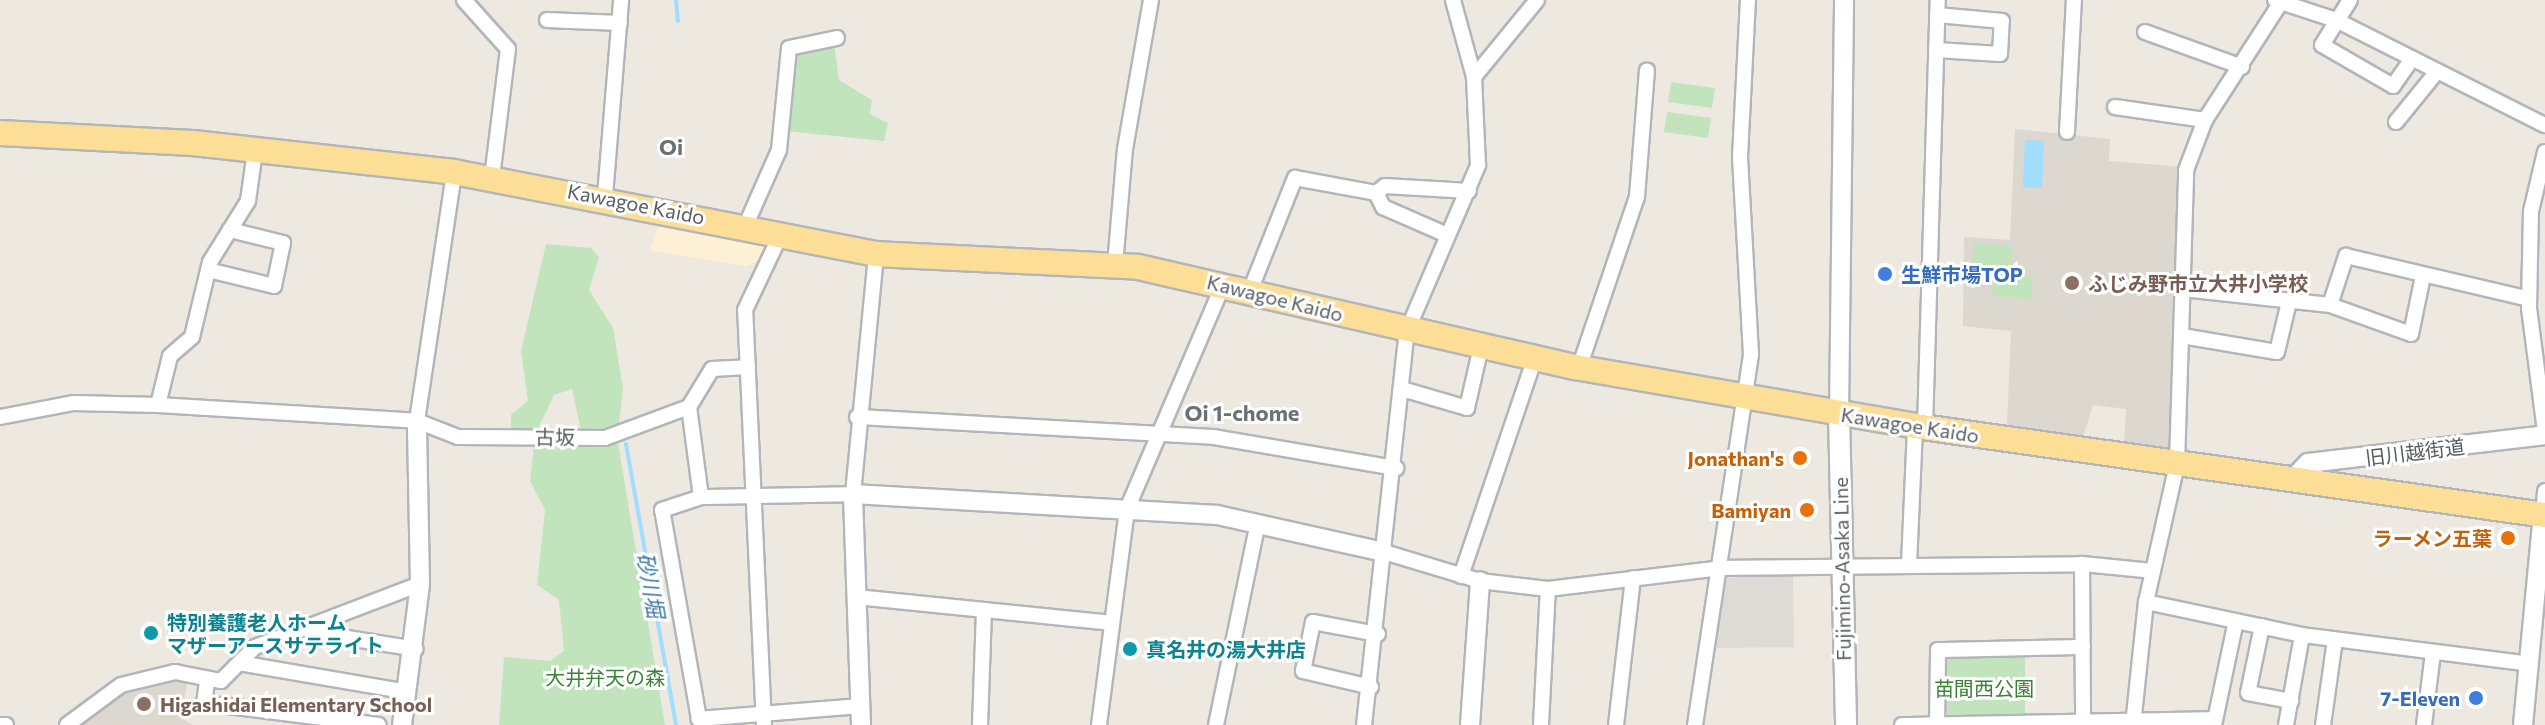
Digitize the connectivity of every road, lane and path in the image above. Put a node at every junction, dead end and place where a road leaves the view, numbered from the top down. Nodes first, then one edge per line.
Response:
1 (464, 0) edge
2 (621, 0) edge
3 (1151, 0) edge
4 (1453, 0) edge
5 (1537, 0) edge
6 (1748, 0) edge
7 (1844, 0) edge
8 (2074, 0) edge
9 (2350, 0) edge
10 (2278, 1) edge
11 (1938, 8) edge
12 (547, 20) dead end
13 (2336, 20) junction
14 (620, 23) junction
15 (2145, 32) dead end
16 (837, 38) dead end
17 (1936, 50) junction
18 (2411, 60) junction
19 (2242, 67) junction
20 (1647, 70) dead end
21 (2435, 74) junction
22 (1474, 77) junction
23 (2115, 107) dead end
24 (2205, 120) junction
25 (2396, 122) dead end
26 (2545, 125) edge
27 (2067, 132) dead end
28 (0, 133) edge
29 (255, 151) junction
30 (2545, 152) edge
31 (454, 172) junction
32 (492, 178) junction
33 (1469, 191) junction
34 (1376, 193) junction
35 (605, 196) junction
36 (745, 227) junction
37 (230, 230) junction
38 (1447, 235) junction
39 (780, 236) junction
40 (876, 254) junction
41 (1115, 265) junction
42 (208, 270) junction
43 (2423, 276) junction
44 (1223, 285) junction
45 (2183, 289) junction
46 (1250, 291) junction
47 (2529, 299) junction
48 (2330, 305) junction
49 (2288, 306) junction
50 (1407, 331) junction
51 (2182, 336) junction
52 (1481, 347) junction
53 (1534, 360) junction
54 (748, 367) junction
55 (1579, 368) junction
56 (1402, 389) junction
57 (1748, 397) junction
58 (158, 405) junction
59 (689, 407) junction
60 (1839, 414) junction
61 (0, 417) edge
62 (857, 417) junction
63 (417, 421) junction
64 (1920, 427) junction
65 (2545, 433) edge
66 (1155, 435) junction
67 (2177, 464) junction
68 (1396, 468) junction
69 (2293, 479) junction
70 (755, 494) junction
71 (853, 494) junction
72 (701, 497) junction
73 (2544, 507) edge
74 (1127, 509) junction
75 (1258, 522) junction
76 (1384, 552) junction
77 (2082, 564) junction
78 (1909, 565) junction
79 (1843, 567) junction
80 (1721, 568) junction
81 (2153, 571) junction
82 (1461, 576) junction
83 (1633, 578) junction
84 (1480, 581) junction
85 (420, 584) junction
86 (1548, 589) junction
87 (856, 597) junction
88 (2146, 602) junction
89 (984, 610) junction
90 (2236, 621) junction
91 (1111, 623) junction
92 (2262, 626) junction
93 (303, 631) junction
94 (1378, 634) junction
95 (2302, 635) junction
96 (2335, 640) junction
97 (2083, 647) junction
98 (416, 649) junction
99 (2433, 653) junction
100 (239, 663) junction
101 (2538, 665) edge
102 (207, 682) junction
103 (1371, 687) junction
104 (408, 692) junction
105 (2291, 701) junction
106 (860, 706) junction
107 (763, 709) junction
108 (2083, 722) junction
109 (2214, 722) edge
110 (2133, 724) edge
111 (0, 725) edge
112 (6, 725) edge
113 (67, 725) edge
114 (379, 725) edge
115 (402, 725) edge
116 (764, 725) edge
117 (861, 725) edge
118 (980, 725) edge
119 (1099, 725) edge
120 (1216, 725) edge
121 (1364, 725) edge
122 (1470, 725) edge
123 (1541, 725) edge
124 (1616, 725) edge
125 (1695, 725) edge
126 (1846, 725) edge
127 (1902, 725) edge
128 (1937, 725) edge
129 (2286, 725) edge
130 (2323, 725) edge
131 (2424, 725) edge
132 (2523, 725) edge

1 - 32 street
2 - 14 street
3 - 41 street
4 - 22 street
5 - 22 street
6 - 57 street
7 - 60 street
8 - 27 street
9 - 13 street
10 - 13 street
10 - 19 street
11 - 17 street
11 - 17 street
12 - 14 street
13 - 18 street
13 - 18 street
14 - 35 street
15 - 19 street
16 - 36 street
17 - 64 street
18 - 21 street
19 - 24 street
20 - 55 street
21 - 25 street
21 - 26 street
22 - 33 street
23 - 24 street
24 - 45 street
28 - 29 highway, Kawagoe Kaido
29 - 31 highway, Kawagoe Kaido
29 - 37 street
30 - 47 street
31 - 32 highway, Kawagoe Kaido
31 - 63 street
32 - 35 highway, Kawagoe Kaido
33 - 34 street
33 - 38 street
34 - 38 street
34 - 46 street
35 - 36 highway, Kawagoe Kaido
36 - 39 highway, Kawagoe Kaido
37 - 42 street
37 - 42 street
38 - 50 street
39 - 40 highway, Kawagoe Kaido
39 - 54 street
40 - 41 highway, Kawagoe Kaido
40 - 62 street
41 - 44 highway, Kawagoe Kaido
42 - 58 street
43 - 47 street
43 - 48 street
43 - 48 street
44 - 46 highway, Kawagoe Kaido
44 - 66 street
45 - 49 street
45 - 51 street
46 - 50 highway, Kawagoe Kaido
47 - 65 street
48 - 49 street
49 - 51 street
50 - 52 highway, Kawagoe Kaido
50 - 56 street
51 - 67 street
52 - 53 highway, Kawagoe Kaido
52 - 56 street
53 - 55 highway, Kawagoe Kaido
53 - 82 street
54 - 59 street
54 - 70 street
55 - 57 highway, Kawagoe Kaido
56 - 68 street
57 - 60 highway, Kawagoe Kaido
57 - 80 street
58 - 61 street, 古坂
58 - 63 street, 古坂
59 - 63 street, 古坂
59 - 72 street
60 - 64 highway, Kawagoe Kaido
60 - 79 main road, Fujimino-Asaka Line
62 - 66 street
62 - 71 street
63 - 85 street
64 - 67 highway, Kawagoe Kaido
64 - 78 street
65 - 69 street, 旧川越街道
66 - 68 street
66 - 74 street
67 - 69 highway, Kawagoe Kaido
67 - 81 street
68 - 76 street
69 - 73 highway, Kawagoe Kaido
70 - 71 street
70 - 72 street
70 - 107 street
71 - 74 street
71 - 87 street
72 - 107 street
73 - 101 street
74 - 75 street
74 - 91 street
75 - 76 street
75 - 120 street
76 - 82 street
76 - 94 street
77 - 78 street
77 - 81 street
77 - 97 street
78 - 79 street
79 - 80 street
79 - 126 main road, Fujimino-Asaka Line
80 - 83 street
80 - 125 street
81 - 88 street
82 - 84 street
83 - 86 street
83 - 124 street
84 - 86 street
84 - 122 street
85 - 93 street
85 - 98 street
86 - 123 street
87 - 89 street
87 - 106 street
88 - 90 street
88 - 110 street
89 - 91 street
89 - 118 street
90 - 92 street
90 - 109 street
91 - 119 street
92 - 95 street
92 - 105 street
93 - 98 street
93 - 100 street
94 - 103 street
94 - 103 street
95 - 96 street
95 - 105 street
96 - 99 street
96 - 130 street
97 - 108 street
97 - 128 street
98 - 104 street
99 - 101 street
99 - 131 street
100 - 102 street
100 - 104 street
101 - 132 street
102 - 113 street
102 - 114 street
103 - 121 street
104 - 115 street
105 - 129 street
106 - 107 street
106 - 117 street
107 - 116 street
108 - 110 street
108 - 128 street
109 - 110 street
111 - 112 street
127 - 128 street

